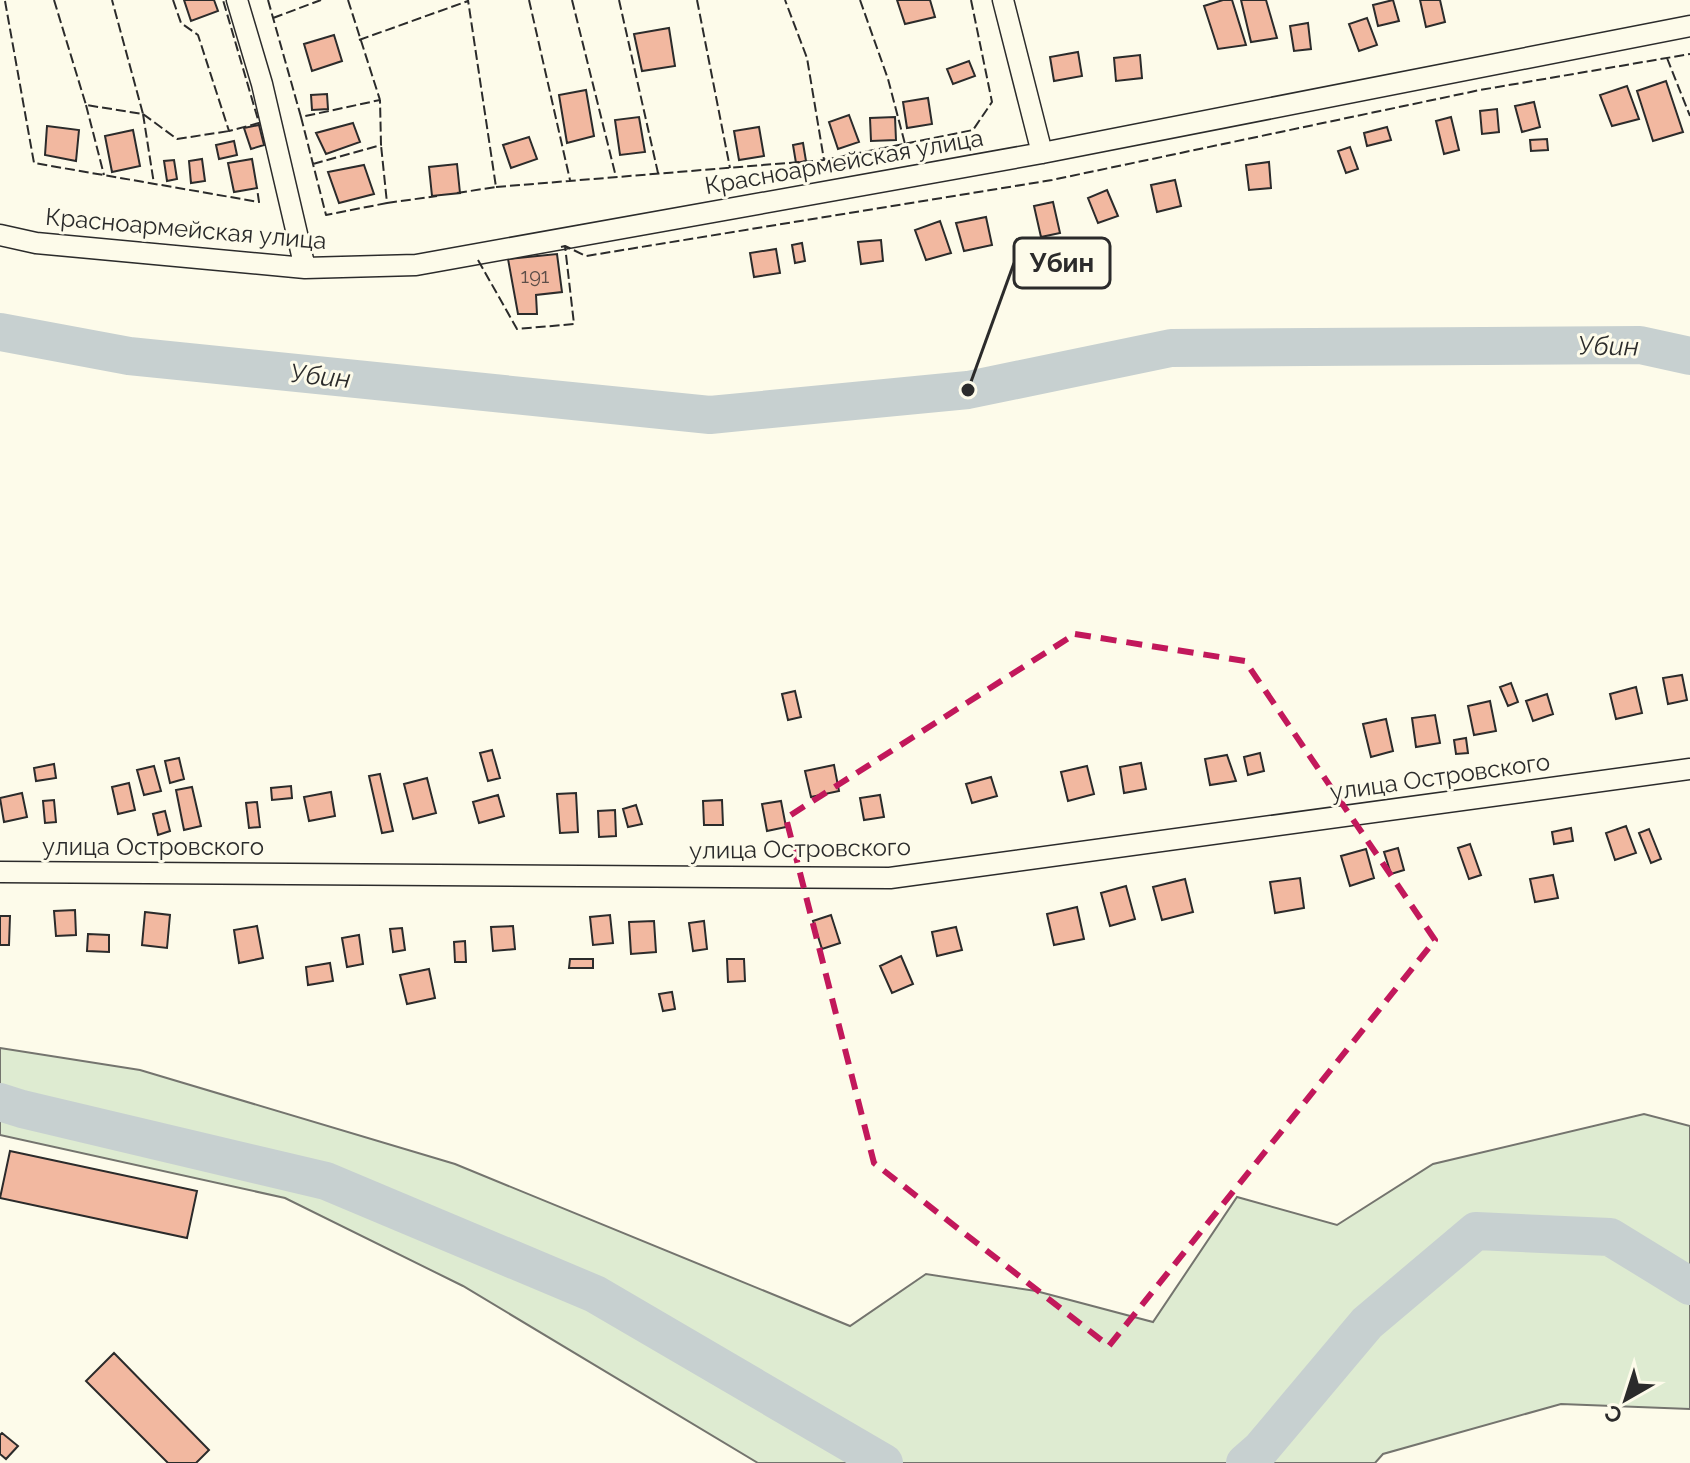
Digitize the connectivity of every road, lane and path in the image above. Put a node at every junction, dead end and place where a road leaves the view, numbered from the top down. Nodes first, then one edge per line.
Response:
1 (237, 0) edge
2 (1003, 0) edge
3 (1690, 26) edge
4 (1042, 153) junction
5 (0, 235) edge
6 (305, 268) junction
7 (1690, 769) edge
8 (0, 872) edge

1 - 6 street
2 - 4 street
3 - 4 street, Красноармейская улица
4 - 6 street, Красноармейская улица
5 - 6 street, Красноармейская улица
7 - 8 street, улица Островского

